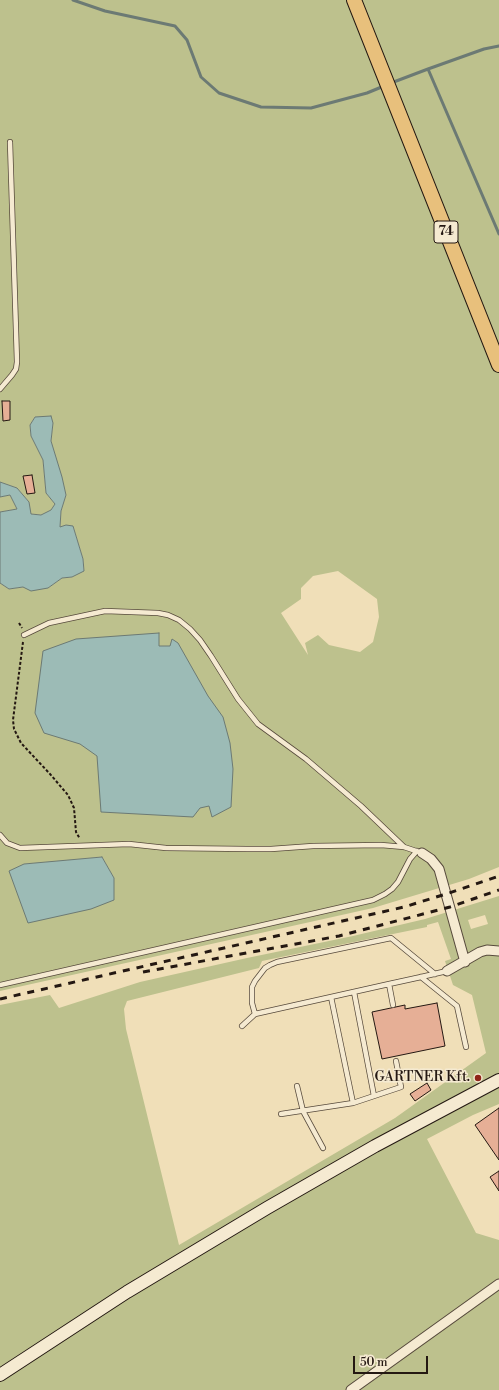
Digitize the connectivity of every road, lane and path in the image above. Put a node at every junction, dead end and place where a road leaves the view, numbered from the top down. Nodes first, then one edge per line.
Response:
1 (354, 0) edge
2 (10, 142) dead end
3 (499, 365) edge
4 (0, 389) edge
5 (24, 635) joint
6 (0, 835) edge
7 (83, 845) junction
8 (404, 847) junction
9 (419, 852) junction
10 (499, 951) edge
11 (465, 962) junction
12 (447, 971) joint
13 (435, 974) junction
14 (421, 978) junction
15 (389, 984) junction
16 (0, 985) edge
17 (354, 992) junction
18 (331, 997) junction
19 (392, 1005) dead end
20 (255, 1014) junction
21 (242, 1026) dead end
22 (466, 1047) dead end
23 (396, 1061) dead end
24 (499, 1080) edge
25 (297, 1086) dead end
26 (374, 1096) junction
27 (353, 1103) junction
28 (303, 1111) junction
29 (281, 1114) dead end
30 (323, 1148) dead end
31 (499, 1284) edge
32 (0, 1375) edge
33 (350, 1390) edge

1 - 3 main road, 74
2 - 4 lane
5 - 7 path
5 - 8 lane
6 - 7 lane
7 - 8 lane
8 - 9 lane
9 - 11 street
9 - 16 lane
10 - 11 street
11 - 12 street
12 - 13 lane
13 - 14 lane
13 - 20 lane
14 - 15 lane
14 - 22 lane
15 - 17 lane
15 - 19 lane
17 - 18 lane
17 - 26 lane
18 - 20 lane
18 - 27 lane
20 - 21 lane
23 - 26 lane
24 - 32 main road
25 - 28 lane
26 - 27 lane
27 - 28 lane
28 - 29 lane
28 - 30 lane
31 - 33 street

